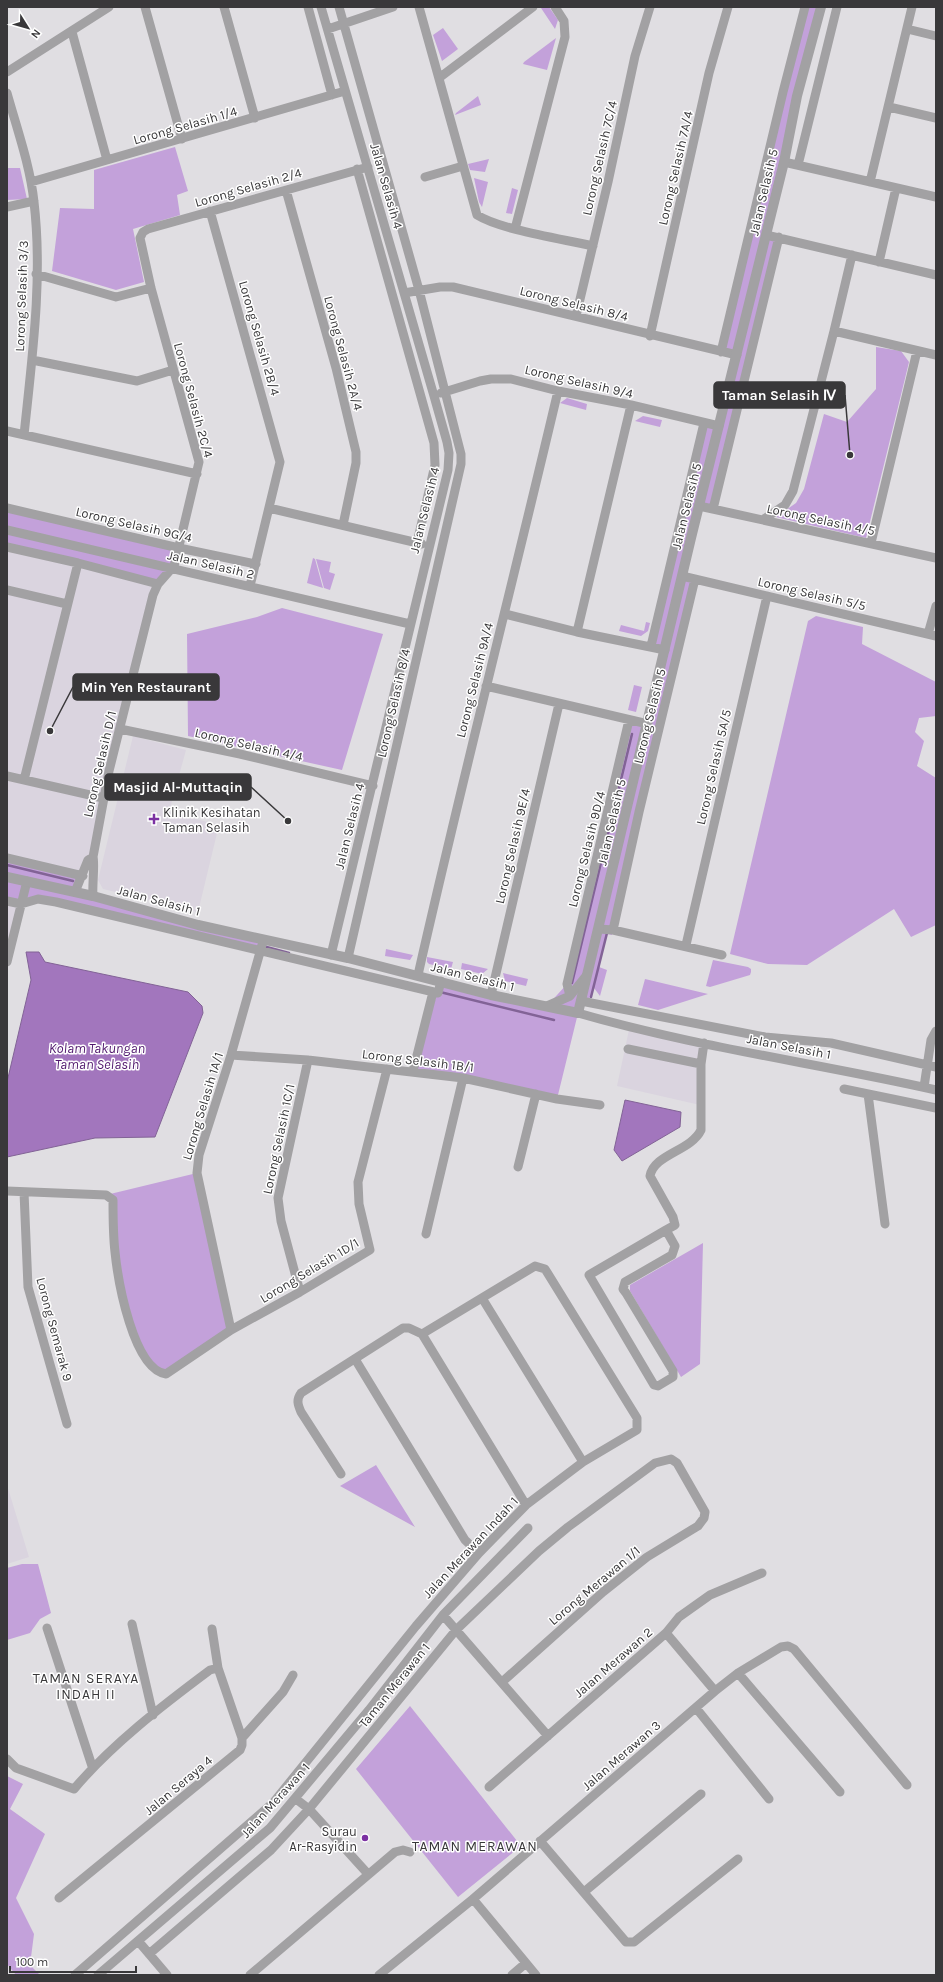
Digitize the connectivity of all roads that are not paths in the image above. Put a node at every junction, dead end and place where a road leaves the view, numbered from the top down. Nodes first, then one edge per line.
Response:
1 (109, 7) edge
2 (145, 7) edge
3 (224, 7) edge
4 (308, 7) edge
5 (322, 7) edge
6 (339, 7) edge
7 (393, 7) edge
8 (418, 7) edge
9 (533, 7) edge
10 (555, 7) edge
11 (650, 7) edge
12 (728, 7) edge
13 (805, 7) edge
14 (821, 7) edge
15 (837, 7) edge
16 (912, 7) edge
17 (344, 22) junction
18 (328, 29) junction
19 (907, 29) junction
20 (72, 32) junction
21 (936, 36) edge
22 (7, 72) edge
23 (439, 78) junction
24 (345, 92) junction
25 (7, 93) edge
26 (332, 95) junction
27 (889, 107) junction
28 (255, 118) junction
29 (936, 118) edge
30 (182, 139) junction
31 (379, 152) junction
32 (365, 156) junction
33 (107, 160) junction
34 (784, 162) junction
35 (798, 165) junction
36 (463, 166) junction
37 (368, 167) junction
38 (357, 169) junction
39 (425, 178) dead end
40 (31, 182) junction
41 (870, 182) junction
42 (896, 188) junction
43 (286, 190) junction
44 (936, 197) edge
45 (34, 201) junction
46 (7, 207) edge
47 (210, 211) junction
48 (515, 228) junction
49 (766, 234) junction
50 (779, 237) junction
51 (140, 238) joint
52 (593, 246) junction
53 (852, 255) junction
54 (879, 262) junction
55 (36, 274) junction
56 (936, 275) edge
57 (150, 288) junction
58 (419, 290) junction
59 (404, 293) junction
60 (576, 316) junction
61 (834, 331) junction
62 (650, 336) junction
63 (918, 350) junction
64 (721, 352) junction
65 (936, 355) edge
66 (737, 356) junction
67 (32, 360) junction
68 (173, 370) junction
69 (733, 370) junction
70 (745, 372) junction
71 (446, 391) junction
72 (558, 391) junction
73 (434, 396) junction
74 (631, 406) junction
75 (704, 423) junction
76 (719, 426) junction
77 (7, 430) edge
78 (24, 435) junction
79 (197, 474) junction
80 (699, 506) junction
81 (7, 508) edge
82 (270, 508) junction
83 (713, 509) junction
84 (764, 519) junction
85 (343, 525) junction
86 (7, 530) edge
87 (417, 543) junction
88 (871, 543) junction
89 (429, 546) junction
90 (7, 547) edge
91 (179, 548) junction
92 (936, 558) edge
93 (78, 563) junction
94 (256, 564) junction
95 (173, 568) junction
96 (682, 576) junction
97 (696, 579) junction
98 (158, 584) junction
99 (250, 586) junction
100 (7, 590) edge
101 (767, 596) junction
102 (67, 604) junction
103 (936, 606) edge
104 (505, 614) junction
105 (410, 624) junction
106 (577, 632) junction
107 (932, 635) edge
108 (651, 646) junction
109 (665, 650) junction
110 (486, 686) junction
111 (394, 696) junction
112 (408, 699) junction
113 (559, 704) junction
114 (630, 720) junction
115 (648, 724) junction
116 (120, 729) junction
117 (7, 776) edge
118 (24, 780) junction
119 (373, 786) junction
120 (103, 798) junction
121 (92, 857) junction
122 (7, 858) edge
123 (7, 876) edge
124 (83, 876) junction
125 (27, 881) junction
126 (75, 892) junction
127 (93, 896) junction
128 (7, 901) edge
129 (21, 904) junction
130 (599, 929) junction
131 (613, 930) junction
132 (264, 939) junction
133 (686, 945) junction
134 (261, 950) junction
135 (331, 955) junction
136 (722, 955) dead end
137 (348, 958) junction
138 (7, 962) edge
139 (588, 972) junction
140 (418, 976) junction
141 (441, 981) junction
142 (433, 992) junction
143 (491, 995) junction
144 (570, 996) junction
145 (581, 1001) junction
146 (547, 1006) junction
147 (578, 1013) junction
148 (712, 1028) junction
149 (936, 1031) edge
150 (707, 1044) junction
151 (628, 1049) dead end
152 (231, 1055) junction
153 (308, 1060) junction
154 (701, 1064) junction
155 (926, 1065) junction
156 (936, 1067) edge
157 (387, 1069) junction
158 (413, 1072) junction
159 (463, 1078) junction
160 (924, 1087) junction
161 (844, 1089) dead end
162 (936, 1090) edge
163 (536, 1094) junction
164 (868, 1094) junction
165 (600, 1105) dead end
166 (936, 1108) edge
167 (518, 1167) dead end
168 (7, 1191) edge
169 (24, 1192) junction
170 (885, 1224) dead end
171 (666, 1230) junction
172 (426, 1234) dead end
173 (300, 1292) junction
174 (482, 1298) junction
175 (231, 1330) junction
176 (422, 1334) junction
177 (355, 1359) junction
178 (67, 1424) dead end
179 (583, 1462) junction
180 (677, 1463) joint
181 (341, 1474) dead end
182 (526, 1505) junction
183 (528, 1528) dead end
184 (478, 1553) junction
185 (762, 1573) dead end
186 (443, 1615) junction
187 (132, 1624) dead end
188 (47, 1628) dead end
189 (212, 1630) dead end
190 (456, 1630) junction
191 (666, 1633) junction
192 (218, 1668) junction
193 (738, 1673) junction
194 (293, 1675) dead end
195 (502, 1682) junction
196 (715, 1691) junction
197 (356, 1700) junction
198 (696, 1708) junction
199 (369, 1710) junction
200 (153, 1715) junction
201 (548, 1736) junction
202 (242, 1738) junction
203 (7, 1759) edge
204 (92, 1766) junction
205 (906, 1785) dead end
206 (488, 1787) dead end
207 (840, 1792) dead end
208 (701, 1794) dead end
209 (296, 1799) junction
210 (769, 1799) dead end
211 (273, 1804) junction
212 (309, 1809) junction
213 (284, 1812) junction
214 (540, 1841) junction
215 (410, 1852) dead end
216 (738, 1860) dead end
217 (368, 1874) junction
218 (584, 1892) junction
219 (59, 1898) dead end
220 (473, 1899) junction
221 (139, 1942) junction
222 (149, 1954) junction
223 (526, 1963) junction
224 (75, 1975) edge
225 (98, 1975) edge
226 (167, 1975) edge
227 (250, 1975) edge
228 (379, 1975) edge
229 (512, 1975) edge
230 (536, 1975) edge

1 - 20 street
2 - 30 street
3 - 28 street
4 - 26 street
5 - 18 street, Jalan Selasih 4
6 - 17 street, Lorong Selasih 8/4
7 - 17 street
8 - 23 street
9 - 23 street
10 - 48 street
11 - 52 street, Lorong Selasih 7C/4
12 - 62 street, Lorong Selasih 7A/4
13 - 64 street
14 - 34 street, Jalan Selasih 5
15 - 35 street
16 - 19 street
17 - 18 street
17 - 31 street, Lorong Selasih 8/4
18 - 24 street, Jalan Selasih 4
19 - 21 street
19 - 27 street
20 - 22 street
20 - 33 street
23 - 36 street
24 - 26 street, Lorong Selasih 1/4
24 - 32 street, Jalan Selasih 4
25 - 40 street, Lorong Selasih 3/3
26 - 28 street, Lorong Selasih 1/4
27 - 29 street
27 - 41 street
28 - 30 street, Lorong Selasih 1/4
30 - 33 street, Lorong Selasih 1/4
31 - 32 street
31 - 58 street, Lorong Selasih 8/4
32 - 37 street, Jalan Selasih 4
33 - 40 street, Lorong Selasih 1/4
34 - 35 street
34 - 49 street, Jalan Selasih 5
35 - 41 street
36 - 39 street
36 - 48 street
37 - 38 street, Lorong Selasih 2/4
37 - 59 street, Jalan Selasih 4
38 - 43 street, Lorong Selasih 2/4
38 - 87 street
40 - 45 street, Lorong Selasih 3/3
41 - 42 street
42 - 44 street
42 - 54 street
43 - 47 street, Lorong Selasih 2/4
43 - 85 street, Lorong Selasih 2A/4
45 - 46 street
45 - 55 street, Lorong Selasih 3/3
47 - 51 street, Lorong Selasih 2/4
47 - 82 street, Lorong Selasih 2B/4
48 - 52 street
49 - 50 street
49 - 66 street, Jalan Selasih 5
50 - 53 street
50 - 70 street, Jalan Selasih 5
51 - 57 street, Lorong Selasih 2C/4
52 - 60 street, Lorong Selasih 7C/4
53 - 54 street
53 - 61 street
54 - 56 street
55 - 57 street
55 - 67 street, Lorong Selasih 3/3
57 - 68 street, Lorong Selasih 2C/4
58 - 59 street, Lorong Selasih 8/4
58 - 60 street, Lorong Selasih 8/4
58 - 71 street, Lorong Selasih 8/4
59 - 73 street, Jalan Selasih 4
60 - 62 street, Lorong Selasih 8/4
61 - 63 street
61 - 84 street
62 - 64 street, Lorong Selasih 8/4
63 - 65 street
63 - 88 street
64 - 66 street, Lorong Selasih 8/4
66 - 69 street, Jalan Selasih 5
67 - 68 street
67 - 78 street, Lorong Selasih 3/3
68 - 79 street, Lorong Selasih 2C/4
69 - 70 street
69 - 76 street, Jalan Selasih 5
70 - 83 street, Jalan Selasih 5
71 - 72 street, Lorong Selasih 9/4
71 - 73 street, Lorong Selasih 9/4
71 - 112 street, Lorong Selasih 8/4
72 - 74 street, Lorong Selasih 9/4
72 - 104 street, Lorong Selasih 9A/4
73 - 89 street, Jalan Selasih 4
74 - 75 street, Lorong Selasih 9/4
74 - 106 street
75 - 76 street, Lorong Selasih 9/4
75 - 108 street
76 - 80 street, Jalan Selasih 5
77 - 78 street
78 - 79 street
79 - 91 street, Lorong Selasih 2C/4
80 - 83 street, Lorong Selasih 4/5
80 - 96 street, Jalan Selasih 5
81 - 91 street, Lorong Selasih 9G/4
82 - 85 street
82 - 94 street, Lorong Selasih 2B/4
83 - 84 street, Lorong Selasih 4/5
84 - 88 street, Lorong Selasih 4/5
85 - 87 street
86 - 95 street, Jalan Selasih 2
87 - 89 street
88 - 92 street, Lorong Selasih 4/5
89 - 105 street, Jalan Selasih 4
90 - 93 street
91 - 94 street, Lorong Selasih 9G/4
91 - 95 street, Lorong Selasih 2C/4
93 - 98 street
93 - 102 street
94 - 99 street, Lorong Selasih 2B/4
95 - 98 street, Lorong Selasih D/1
95 - 99 street, Jalan Selasih 2
96 - 97 street, Lorong Selasih 5/5
96 - 109 street, Jalan Selasih 5
97 - 101 street, Lorong Selasih 5/5
97 - 131 street, Lorong Selasih 5
98 - 116 street, Lorong Selasih D/1
99 - 105 street, Jalan Selasih 2
100 - 102 street
101 - 107 street, Lorong Selasih 5/5
101 - 133 street, Lorong Selasih 5A/5
102 - 118 street
103 - 107 street
104 - 106 street
104 - 110 street, Lorong Selasih 9A/4
105 - 111 street, Jalan Selasih 4
106 - 108 street
108 - 109 street
109 - 115 street, Jalan Selasih 5
110 - 113 street
110 - 140 street, Lorong Selasih 9A/4
111 - 112 street
111 - 119 street, Jalan Selasih 4
112 - 137 street, Lorong Selasih 8/4
113 - 114 street
113 - 143 street, Lorong Selasih 9E/4
114 - 115 street
114 - 144 street, Lorong Selasih 9D/4
115 - 130 street, Jalan Selasih 5
116 - 119 street, Lorong Selasih 4/4
116 - 120 street, Lorong Selasih D/1
117 - 118 street
118 - 120 street
119 - 135 street, Jalan Selasih 4
120 - 121 street, Lorong Selasih D/1
121 - 124 street
121 - 127 street
122 - 124 street
123 - 125 street, Jalan Selasih 1
124 - 126 street
125 - 126 street, Jalan Selasih 1
125 - 129 street
126 - 127 street, Jalan Selasih 1
127 - 132 street, Jalan Selasih 1
128 - 129 street
129 - 134 street
129 - 138 street
130 - 131 street
130 - 139 street, Jalan Selasih 5
131 - 133 street
132 - 134 street, Lorong Selasih 1A/1
132 - 135 street, Jalan Selasih 1
133 - 136 street
134 - 142 street
134 - 152 street, Lorong Selasih 1A/1
135 - 137 street, Jalan Selasih 1
137 - 140 street, Jalan Selasih 1
139 - 144 street
139 - 145 street, Jalan Selasih 5
140 - 141 street, Jalan Selasih 1
141 - 142 street
141 - 143 street, Jalan Selasih 1
142 - 158 street
143 - 146 street, Jalan Selasih 1
144 - 146 street
145 - 147 street, Jalan Selasih 5
145 - 148 street
146 - 147 street, Jalan Selasih 1
147 - 150 street, Jalan Selasih 1
148 - 150 street
148 - 155 street
149 - 155 street
150 - 154 street
150 - 160 street, Jalan Selasih 1
151 - 154 street
152 - 153 street, Lorong Selasih 1B/1
152 - 175 street, Lorong Selasih 1A/1
153 - 157 street, Lorong Selasih 1B/1
153 - 173 street, Lorong Selasih 1C/1
154 - 171 street
155 - 156 street
155 - 160 street
157 - 158 street, Lorong Selasih 1B/1
157 - 173 street, Lorong Selasih 1D/1
158 - 159 street, Lorong Selasih 1B/1
159 - 163 street, Lorong Selasih 1B/1
159 - 172 street
160 - 162 street, Jalan Selasih 1
161 - 164 street
163 - 165 street, Lorong Selasih 1B/1
163 - 167 street
164 - 166 street
164 - 170 street
168 - 169 street
169 - 175 street, Lorong Selasih 1D/1
169 - 178 street, Lorong Semarak 9
171 - 171 street
173 - 175 street, Lorong Selasih 1D/1
174 - 176 street
174 - 179 street
174 - 179 street, Jalan Merawan Indah 1
176 - 177 street
176 - 182 street
177 - 181 street
177 - 184 street
179 - 182 street, Jalan Merawan Indah 1
180 - 190 street, Taman Merawan 1
180 - 195 street, Lorong Merawan 1/1
182 - 184 street, Jalan Merawan Indah 1
183 - 186 street, Jalan Merawan 1
184 - 197 street, Jalan Merawan Indah 1
185 - 191 street, Jalan Merawan 2
186 - 190 street
186 - 199 street, Jalan Merawan 1
187 - 200 street
188 - 204 street
189 - 192 street
190 - 195 street
190 - 212 street, Taman Merawan 1
191 - 196 street
191 - 201 street, Jalan Merawan 2
192 - 200 street
192 - 202 street
193 - 196 street, Jalan Merawan 3
193 - 205 street, Jalan Merawan 3
193 - 207 street
194 - 202 street, Jalan Seraya 4
195 - 201 street
196 - 198 street, Jalan Merawan 3
197 - 199 street
197 - 211 street, Jalan Merawan Indah 1
198 - 210 street
198 - 214 street, Jalan Merawan 3
199 - 209 street, Jalan Merawan 1
200 - 204 street
201 - 206 street, Jalan Merawan 2
202 - 219 street, Jalan Seraya 4
203 - 204 street
208 - 218 street
209 - 212 street
209 - 213 street, Jalan Merawan 1
211 - 213 street
211 - 224 street, Jalan Merawan Indah 1
212 - 217 street
212 - 222 street, Taman Merawan 1
213 - 221 street, Jalan Merawan 1
214 - 218 street
214 - 220 street, Jalan Merawan 3
215 - 217 street
216 - 218 street
217 - 227 street
220 - 223 street
220 - 228 street, Jalan Merawan 3
221 - 222 street
221 - 225 street, Jalan Merawan 1
222 - 226 street
223 - 229 street
223 - 230 street

